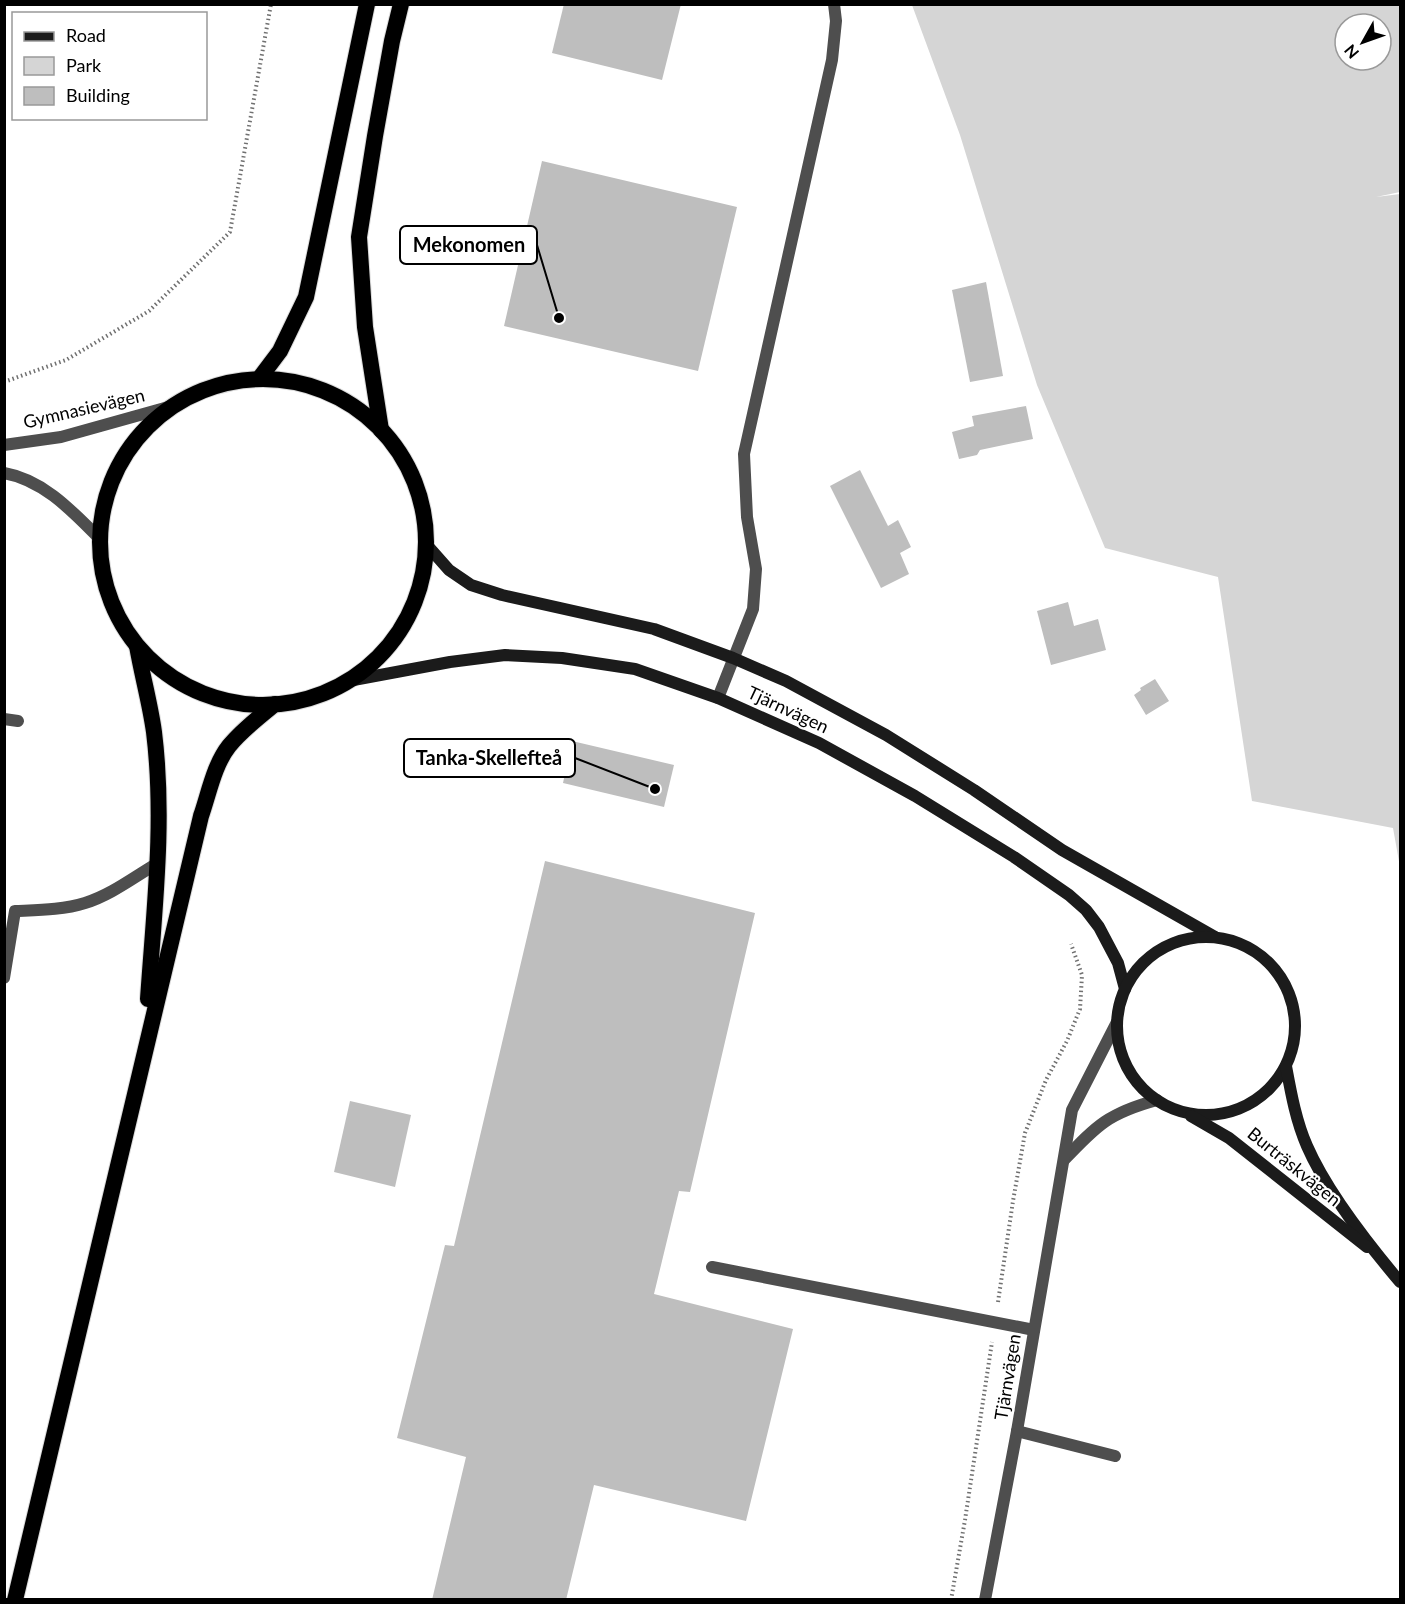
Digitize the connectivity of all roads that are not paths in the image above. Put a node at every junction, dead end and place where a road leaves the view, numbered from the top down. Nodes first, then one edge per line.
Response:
1 (367, 4) edge
2 (401, 4) edge
3 (834, 4) edge
4 (260, 379) junction
5 (172, 406) junction
6 (381, 430) junction
7 (4, 445) edge
8 (4, 473) edge
9 (100, 539) junction
10 (426, 544) junction
11 (136, 645) junction
12 (733, 658) junction
13 (348, 681) junction
14 (718, 698) junction
15 (275, 704) junction
16 (4, 719) edge
17 (18, 721) dead end
18 (158, 862) junction
19 (10, 909) edge
20 (1215, 937) junction
21 (4, 978) edge
22 (1125, 989) junction
23 (1117, 1022) junction
24 (145, 1048) junction
25 (1286, 1066) junction
26 (1157, 1100) junction
27 (1185, 1113) junction
28 (1063, 1160) junction
29 (1377, 1255) junction
30 (712, 1267) dead end
31 (1401, 1282) edge
32 (1034, 1330) junction
33 (1017, 1431) junction
34 (1115, 1456) dead end
35 (15, 1599) edge
36 (985, 1599) edge

1 - 4 highway
2 - 6 highway
3 - 12 street
4 - 5 highway
4 - 6 highway
5 - 7 street, Gymnasievägen
5 - 9 highway
6 - 10 highway
8 - 9 street
9 - 11 highway
10 - 12 main road, Tjärnvägen
10 - 13 highway
11 - 15 highway
11 - 18 highway
12 - 14 street
12 - 20 main road, Tjärnvägen
13 - 14 main road, Tjärnvägen
13 - 15 highway
14 - 22 main road, Tjärnvägen
15 - 24 highway
16 - 17 street
18 - 19 street
18 - 24 highway
19 - 21 street
20 - 22 main road
20 - 25 main road
22 - 23 main road
23 - 26 main road
23 - 28 street, Tjärnvägen
24 - 35 highway
25 - 27 main road
25 - 29 main road, Burträskvägen
26 - 27 main road
26 - 28 street
27 - 29 main road, Burträskvägen
28 - 32 street, Tjärnvägen
29 - 31 main road, Burträskvägen
30 - 32 street
32 - 33 street, Tjärnvägen
33 - 34 street
33 - 36 street, Tjärnvägen

